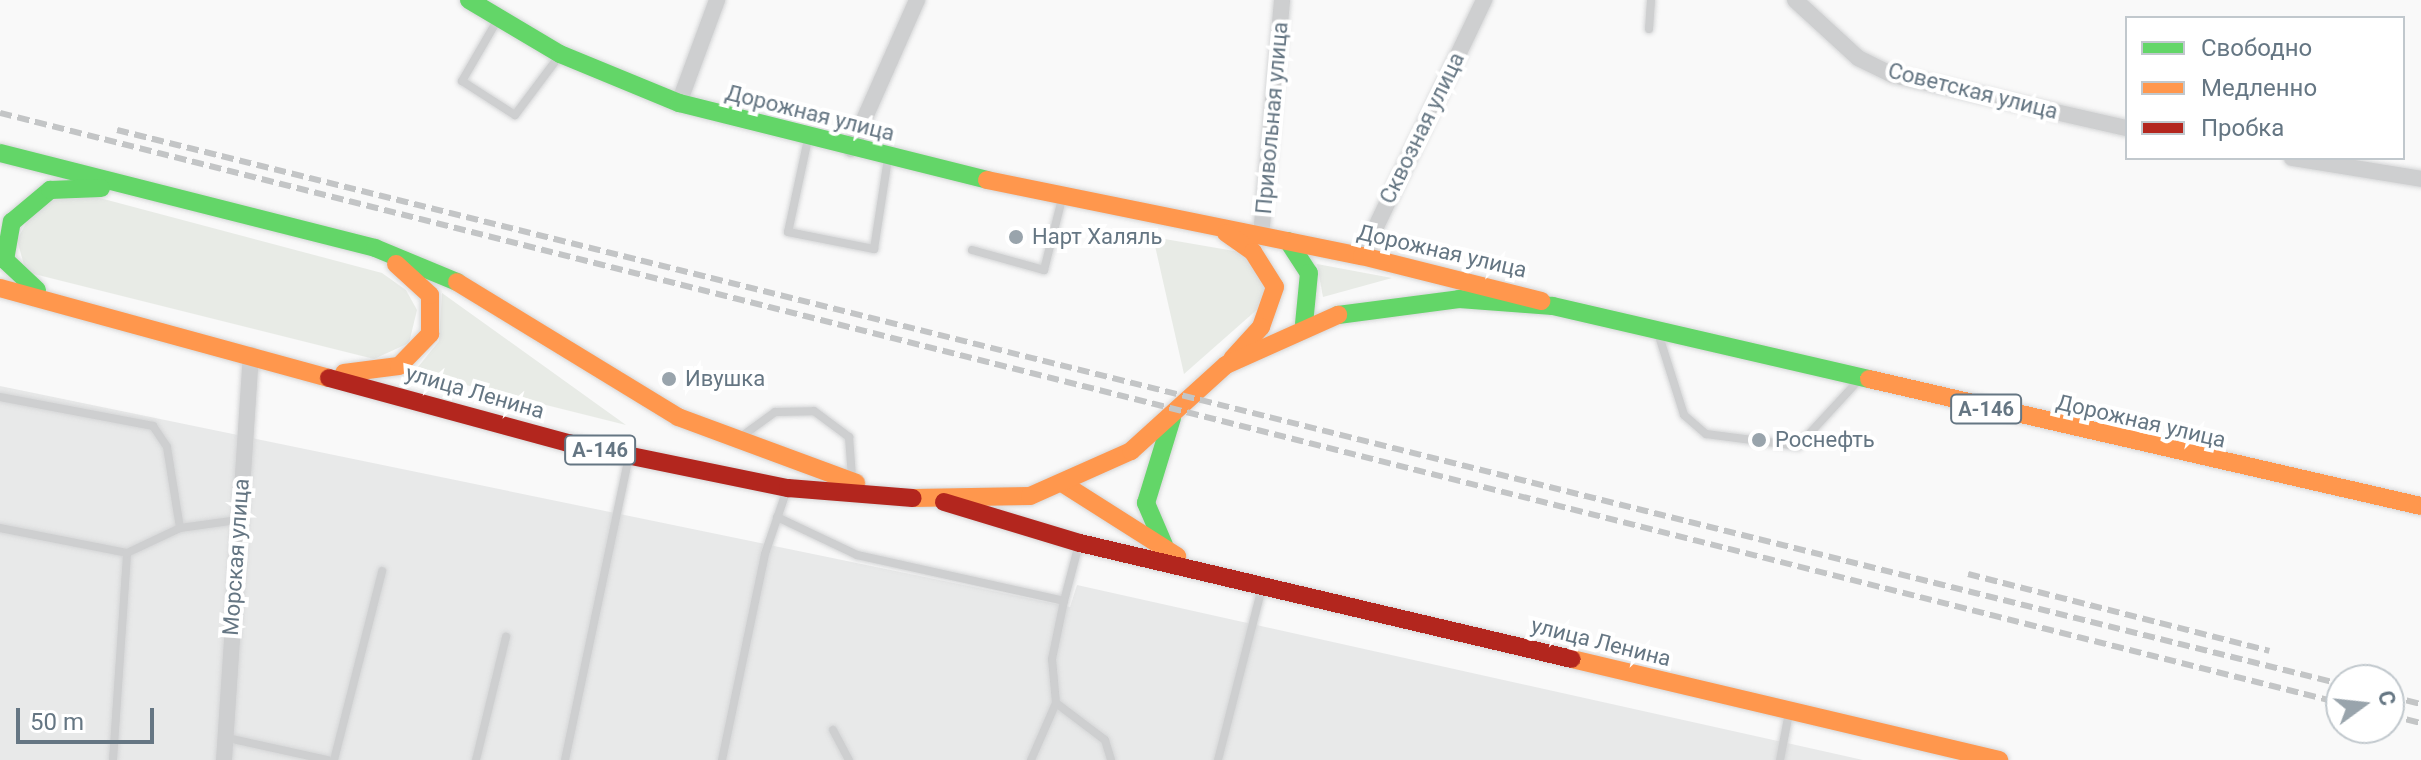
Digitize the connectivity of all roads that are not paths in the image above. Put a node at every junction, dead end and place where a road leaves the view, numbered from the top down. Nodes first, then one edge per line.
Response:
1 (717, 0) edge
2 (917, 0) edge
3 (1282, 0) edge
4 (1484, 0) edge
5 (1651, 0) edge
6 (1795, 0) edge
7 (473, 1) edge
8 (499, 18) junction
9 (1649, 29) dead end
10 (560, 54) junction
11 (679, 103) junction
12 (2125, 128) edge
13 (808, 138) junction
14 (851, 149) junction
15 (0, 153) edge
16 (888, 158) junction
17 (2304, 160) edge
18 (2421, 179) edge
19 (167, 194) junction
20 (1062, 197) junction
21 (1218, 228) junction
22 (1261, 236) junction
23 (1288, 241) junction
24 (375, 248) junction
25 (972, 250) dead end
26 (1362, 256) junction
27 (0, 288) edge
28 (1459, 299) junction
29 (1553, 306) junction
30 (101, 314) junction
31 (1304, 324) junction
32 (1658, 333) junction
33 (251, 355) junction
34 (1226, 365) junction
35 (318, 373) junction
36 (1859, 379) junction
37 (0, 397) edge
38 (1172, 418) junction
39 (736, 442) junction
40 (629, 457) junction
41 (852, 482) junction
42 (1065, 485) junction
43 (788, 488) junction
44 (889, 494) junction
45 (939, 500) junction
46 (2421, 506) edge
47 (777, 517) junction
48 (238, 520) junction
49 (0, 528) edge
50 (180, 528) junction
51 (1080, 543) junction
52 (1170, 552) junction
53 (127, 553) junction
54 (1192, 564) junction
55 (382, 571) dead end
56 (1264, 583) junction
57 (1064, 601) junction
58 (506, 637) dead end
59 (1056, 703) junction
60 (1789, 713) junction
61 (833, 730) dead end
62 (223, 737) junction
63 (113, 760) edge
64 (224, 760) edge
65 (331, 760) edge
66 (476, 760) edge
67 (565, 760) edge
68 (722, 760) edge
69 (849, 760) edge
70 (1031, 760) edge
71 (1111, 760) edge
72 (1218, 760) edge
73 (1780, 760) edge
74 (1999, 760) edge

1 - 11 street
2 - 14 street
3 - 22 street, Привольная улица
4 - 26 street, Сквозная улица
5 - 9 lane
6 - 12 street, Советская улица
7 - 8 main road, Дорожная улица
8 - 10 main road, Дорожная улица
8 - 10 lane
10 - 11 main road, Дорожная улица
11 - 13 main road, Дорожная улица
13 - 14 main road, Дорожная улица
13 - 16 lane
14 - 16 main road, Дорожная улица
15 - 19 main road, А-146
16 - 20 main road, Дорожная улица
17 - 18 street
19 - 24 main road, улица Ленина / А-146
19 - 30 main road, А-146
20 - 21 main road, Дорожная улица
20 - 25 lane
21 - 22 main road, Дорожная улица
21 - 34 main road
22 - 23 main road, Дорожная улица
23 - 26 main road, Дорожная улица
23 - 31 main road
24 - 35 main road, А-146
24 - 39 main road, улица Ленина / А-146
26 - 28 main road
26 - 29 main road, Дорожная улица
27 - 30 main road, А-146
28 - 29 main road, А-146
28 - 31 main road, А-146
29 - 32 main road, Дорожная улица / А-146
30 - 33 main road, улица Ленина / А-146
31 - 34 main road, А-146
32 - 36 main road, Дорожная улица / А-146
32 - 36 lane
33 - 35 main road, улица Ленина / А-146
33 - 48 street, Морская улица
34 - 38 main road, А-146
35 - 40 main road, улица Ленина / А-146
36 - 46 main road, Дорожная улица / А-146
37 - 50 lane
38 - 42 main road, А-146
38 - 52 main road
39 - 41 main road, улица Ленина / А-146
39 - 41 lane
40 - 43 main road, улица Ленина / А-146
40 - 67 lane
41 - 44 main road, улица Ленина / А-146
42 - 45 main road, А-146
42 - 52 main road, улица Ленина
43 - 44 main road, улица Ленина / А-146
43 - 47 lane
44 - 45 main road, улица Ленина / А-146
45 - 51 main road, улица Ленина
47 - 57 lane
47 - 68 lane
48 - 50 lane
48 - 62 street, Морская улица
49 - 53 lane
50 - 53 lane
51 - 54 main road, улица Ленина
51 - 57 lane
52 - 54 main road, улица Ленина
53 - 63 lane
54 - 56 main road, улица Ленина
55 - 65 lane
56 - 60 main road, улица Ленина
56 - 72 lane
57 - 59 lane
58 - 66 lane
59 - 70 lane
59 - 71 lane
60 - 73 lane
60 - 74 main road, улица Ленина
61 - 69 lane
62 - 64 street, Морская улица
62 - 65 lane

